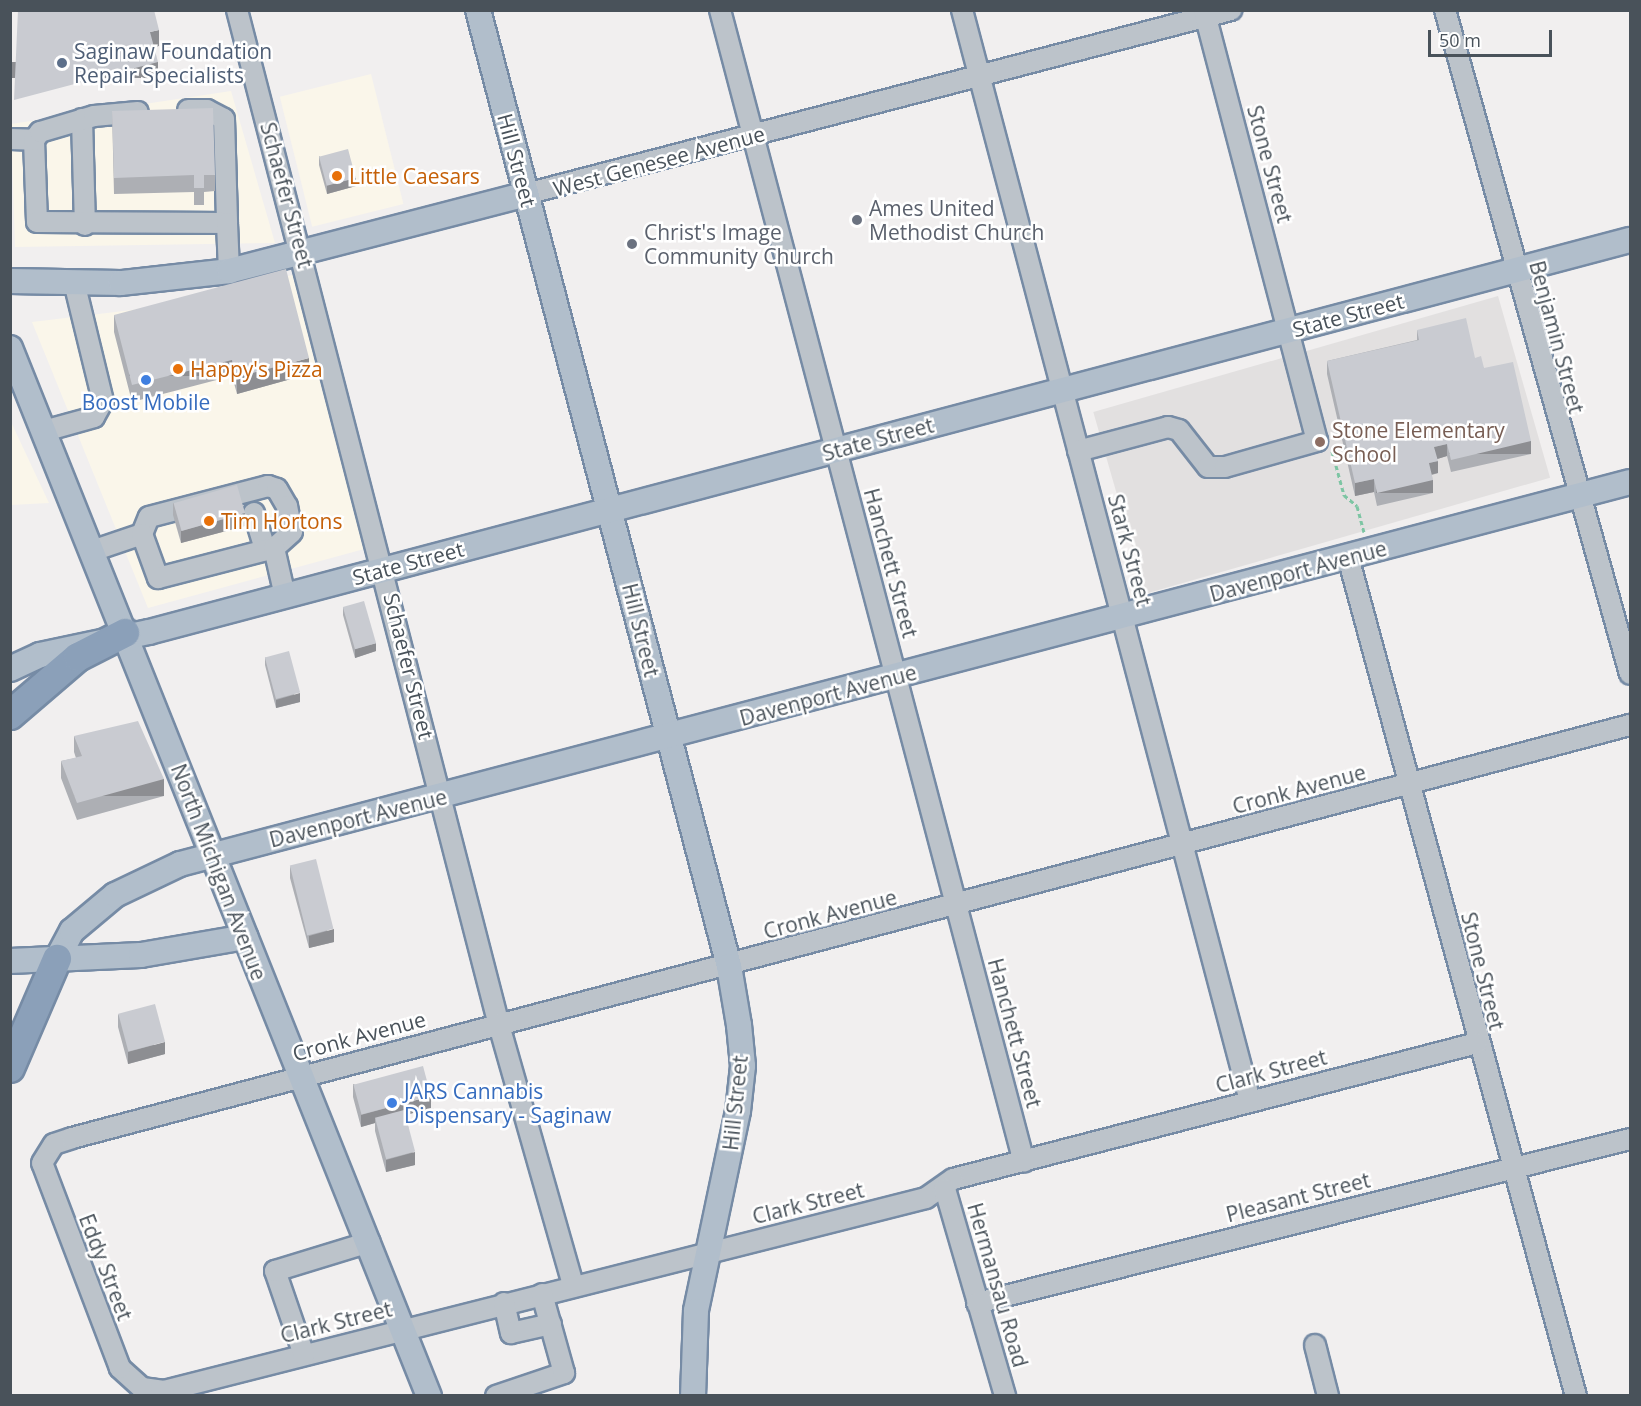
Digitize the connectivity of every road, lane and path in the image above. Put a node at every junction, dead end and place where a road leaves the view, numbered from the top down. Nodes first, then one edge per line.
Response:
1 (237, 10) edge
2 (478, 10) edge
3 (720, 10) edge
4 (962, 10) edge
5 (1231, 10) edge
6 (1445, 10) edge
7 (1205, 14) edge
8 (980, 76) junction
9 (82, 119) junction
10 (753, 136) junction
11 (10, 139) edge
12 (34, 140) junction
13 (526, 194) junction
14 (227, 223) junction
15 (85, 225) junction
16 (1630, 240) edge
17 (302, 253) junction
18 (1514, 270) junction
19 (229, 271) junction
20 (10, 281) edge
21 (74, 282) junction
22 (1289, 331) junction
23 (10, 348) edge
24 (1063, 392) junction
25 (44, 431) junction
26 (836, 450) junction
27 (1078, 451) junction
28 (1332, 451) dead end
29 (1630, 482) edge
30 (1577, 496) junction
31 (610, 509) junction
32 (254, 513) dead end
33 (1364, 532) dead end
34 (142, 534) junction
35 (270, 549) junction
36 (92, 551) junction
37 (1348, 557) junction
38 (386, 569) junction
39 (285, 596) junction
40 (1123, 618) junction
41 (125, 633) junction
42 (10, 669) edge
43 (1630, 674) edge
44 (896, 677) junction
45 (10, 715) edge
46 (1630, 725) edge
47 (669, 738) junction
48 (1409, 784) junction
49 (442, 797) junction
50 (1183, 845) junction
51 (213, 855) junction
52 (956, 905) junction
53 (245, 937) junction
54 (57, 959) junction
55 (10, 961) edge
56 (729, 966) junction
57 (499, 1025) junction
58 (1477, 1043) junction
59 (10, 1068) edge
60 (300, 1076) junction
61 (1250, 1101) junction
62 (1630, 1138) edge
63 (45, 1155) joint
64 (1024, 1162) junction
65 (1513, 1169) junction
66 (945, 1189) junction
67 (370, 1242) junction
68 (708, 1254) junction
69 (573, 1286) junction
70 (542, 1294) junction
71 (977, 1302) junction
72 (504, 1304) junction
73 (551, 1324) junction
74 (403, 1330) junction
75 (1315, 1346) dead end
76 (304, 1355) junction
77 (142, 1388) joint
78 (429, 1395) edge
79 (496, 1395) edge
80 (693, 1395) edge
81 (1005, 1395) edge
82 (1328, 1395) edge
83 (1576, 1395) edge

1 - 17 street, Schaefer Street
2 - 13 main road, Hill Street
3 - 10 street, Hanchett Street
4 - 8 street, Stark Street
5 - 7 street, West Genesee Avenue
6 - 18 street, Benjamin Street
7 - 8 street, West Genesee Avenue
7 - 22 street, Stone Street
8 - 10 street, West Genesee Avenue
8 - 24 street, Stark Street
9 - 12 street
9 - 14 street
9 - 15 street
10 - 13 street, West Genesee Avenue
10 - 26 street, Hanchett Street
11 - 12 street
12 - 15 street
13 - 17 main road, West Genesee Avenue
13 - 31 main road, Hill Street
14 - 15 street
14 - 19 street
16 - 18 main road, State Street
17 - 19 main road, West Genesee Avenue
17 - 38 street, Schaefer Street
18 - 22 main road, State Street
18 - 30 street, Benjamin Street
19 - 21 main road, West Genesee Avenue
20 - 21 main road, West Genesee Avenue
21 - 25 street
22 - 24 main road, State Street
22 - 27 street, Stone Street
23 - 25 main road, North Michigan Avenue
24 - 26 main road, State Street
24 - 27 street, Stark Street
25 - 36 main road, North Michigan Avenue
26 - 31 main road, State Street
26 - 44 street, Hanchett Street
27 - 40 street, Stark Street
28 - 33 path
29 - 30 main road, Davenport Avenue
30 - 37 main road, Davenport Avenue
30 - 43 street, Benjamin Street
31 - 38 main road, State Street
31 - 47 main road, Hill Street
32 - 35 street
34 - 35 street
34 - 35 street
34 - 36 street
35 - 39 street
36 - 41 main road, North Michigan Avenue
37 - 40 main road, Davenport Avenue
37 - 48 street, Stone Street
38 - 39 main road, State Street
38 - 49 street, Schaefer Street
39 - 41 main road, State Street
40 - 44 main road, Davenport Avenue
40 - 50 street, Stark Street
41 - 42 main road, State Street
41 - 45 highway
41 - 51 main road, North Michigan Avenue
44 - 47 main road, Davenport Avenue
44 - 52 street, Hanchett Street
46 - 48 street, Cronk Avenue
47 - 49 main road, Davenport Avenue
47 - 56 main road, Hill Street
48 - 50 street, Cronk Avenue
48 - 58 street, Stone Street
49 - 51 main road, Davenport Avenue
49 - 57 street, Schaefer Street
50 - 52 street, Cronk Avenue
50 - 61 street, Stark Street
51 - 53 main road, North Michigan Avenue
51 - 54 main road, Davenport Avenue
52 - 56 street, Cronk Avenue
52 - 64 street, Hanchett Street
53 - 54 main road
53 - 60 main road, North Michigan Avenue
54 - 55 main road
54 - 59 highway
56 - 57 street, Cronk Avenue
56 - 68 main road, Hill Street
57 - 60 street, Cronk Avenue
57 - 69 street, Schaefer Street
58 - 61 street, Clark Street
58 - 65 street, Stone Street
60 - 63 street, Cronk Avenue
60 - 67 main road, North Michigan Avenue
61 - 64 street, Clark Street
62 - 65 street, Pleasant Street
63 - 77 street, Eddy Street
64 - 66 street, Clark Street
65 - 71 street, Pleasant Street
65 - 83 street, Stone Street
66 - 68 street, Clark Street
66 - 71 street, Hermansau Road
67 - 74 main road, North Michigan Avenue
67 - 76 street
68 - 69 street, Clark Street
68 - 80 main road
69 - 70 street, Clark Street
70 - 72 street, Clark Street
70 - 73 street
71 - 81 street, Hermansau Road
72 - 73 street
72 - 74 street, Clark Street
73 - 79 street
74 - 76 street, Clark Street
74 - 78 main road, North Michigan Avenue
75 - 82 street
76 - 77 street, Clark Street

